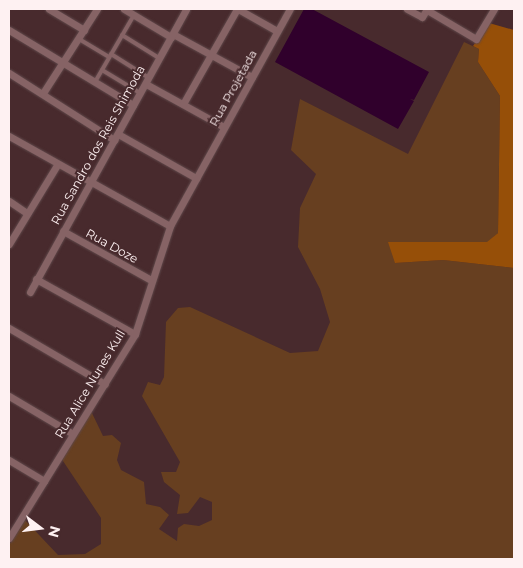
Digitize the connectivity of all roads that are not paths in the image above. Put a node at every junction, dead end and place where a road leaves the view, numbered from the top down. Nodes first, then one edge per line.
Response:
1 (48, 9) edge
2 (97, 9) edge
3 (124, 9) edge
4 (186, 9) edge
5 (238, 9) edge
6 (290, 9) edge
7 (407, 9) edge
8 (427, 9) edge
9 (494, 9) edge
10 (134, 15) junction
11 (9, 30) edge
12 (84, 30) junction
13 (277, 31) junction
14 (122, 35) junction
15 (172, 36) junction
16 (79, 39) junction
17 (211, 54) junction
18 (110, 56) junction
19 (159, 58) junction
20 (63, 64) junction
21 (102, 70) junction
22 (9, 72) edge
23 (252, 77) junction
24 (147, 81) junction
25 (94, 83) junction
26 (43, 93) junction
27 (140, 93) junction
28 (183, 104) junction
29 (133, 105) junction
30 (224, 127) junction
31 (9, 136) edge
32 (116, 137) junction
33 (57, 165) junction
34 (196, 178) junction
35 (90, 183) junction
36 (9, 201) edge
37 (28, 213) junction
38 (170, 226) junction
39 (63, 232) junction
40 (9, 244) edge
41 (36, 279) junction
42 (151, 280) junction
43 (30, 292) dead end
44 (9, 328) edge
45 (135, 334) junction
46 (105, 384) junction
47 (9, 396) edge
48 (73, 434) junction
49 (9, 460) edge
50 (44, 481) junction
51 (12, 527) edge
52 (9, 538) edge

1 - 12 street
2 - 12 street
3 - 10 street
4 - 15 street, Rua Sandro dos Reis Shimoda
5 - 13 street
5 - 17 street
6 - 13 street, Rua Projetada
7 - 8 street
8 - 9 street
10 - 14 lane
10 - 15 street
11 - 20 street
12 - 16 street
13 - 23 street, Rua Projetada
14 - 18 lane
14 - 19 lane
15 - 17 street
15 - 19 street, Rua Sandro dos Reis Shimoda
16 - 18 lane
16 - 20 street
17 - 23 street
17 - 28 street
18 - 21 lane
18 - 24 lane
19 - 24 street, Rua Sandro dos Reis Shimoda
20 - 25 street
20 - 26 street
21 - 25 lane
21 - 27 lane
22 - 26 street
23 - 30 street, Rua Projetada
24 - 27 street, Rua Sandro dos Reis Shimoda
24 - 28 street
25 - 29 street
26 - 32 street
27 - 29 street, Rua Sandro dos Reis Shimoda
28 - 30 street
29 - 32 street, Rua Sandro dos Reis Shimoda
30 - 34 street, Rua Projetada
31 - 33 street
32 - 34 street
32 - 35 street, Rua Sandro dos Reis Shimoda
33 - 35 street
33 - 37 street
34 - 38 street, Rua Alice Nunes Kull
35 - 38 street
35 - 39 street, Rua Sandro dos Reis Shimoda
36 - 37 street
37 - 40 street
38 - 42 street, Rua Alice Nunes Kull
39 - 41 street, Rua Sandro dos Reis Shimoda
39 - 42 street, Rua Doze
41 - 43 street, Rua Sandro dos Reis Shimoda
41 - 45 street
42 - 45 street, Rua Alice Nunes Kull
44 - 46 street
45 - 46 street, Rua Alice Nunes Kull
46 - 48 street, Rua Alice Nunes Kull
47 - 48 street
48 - 50 street, Rua Alice Nunes Kull
49 - 50 street
50 - 51 street, Rua Alice Nunes Kull
51 - 52 street, Rua Alice Nunes Kull

